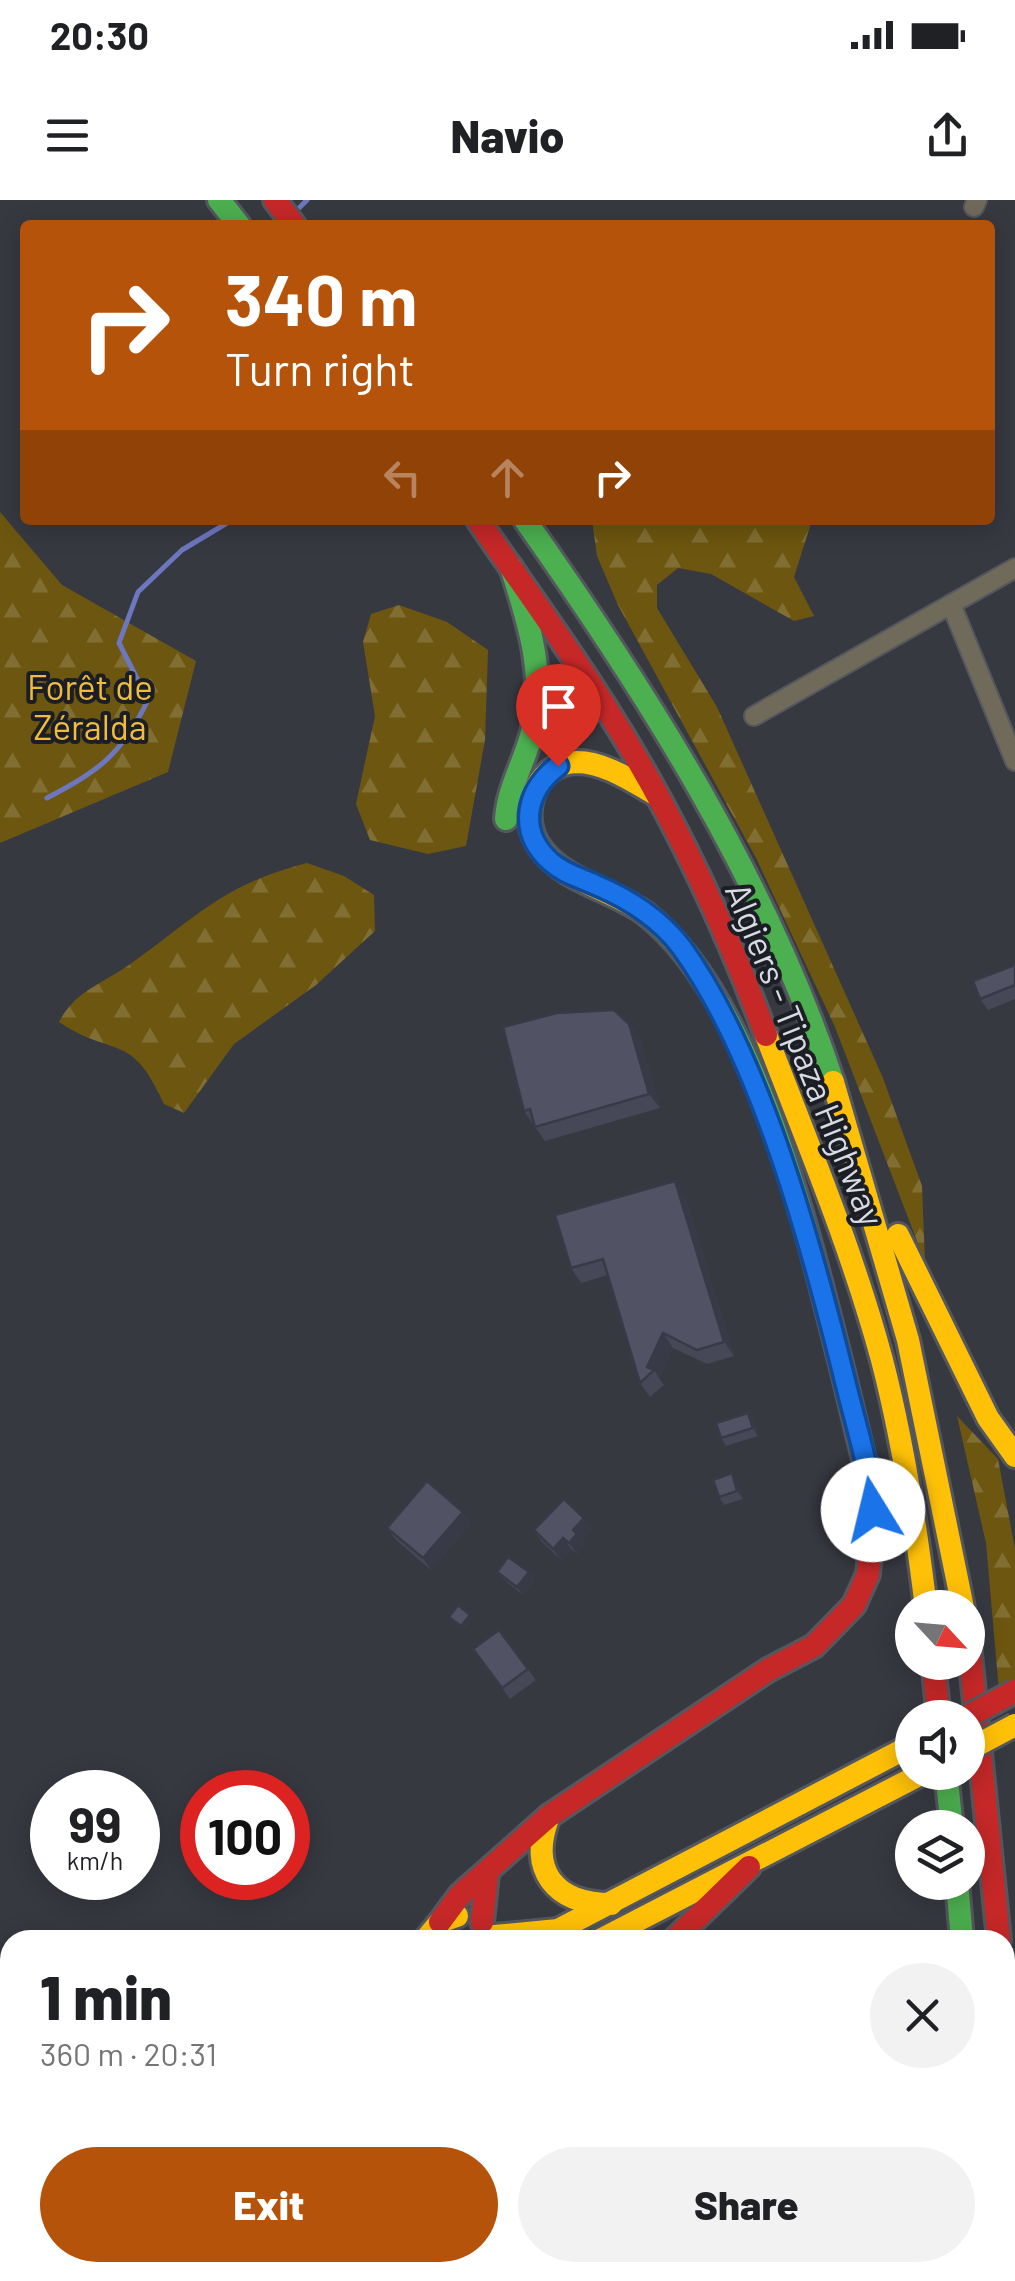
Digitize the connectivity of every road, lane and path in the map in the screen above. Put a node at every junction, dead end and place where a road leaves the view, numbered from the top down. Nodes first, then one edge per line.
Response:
1 (219, 200) edge
2 (275, 200) edge
3 (234, 220) edge
4 (290, 220) edge
5 (482, 525) edge
6 (528, 525) edge
7 (511, 567) junction
8 (1015, 568) edge
9 (951, 604) junction
10 (754, 716) dead end
11 (1015, 761) edge
12 (656, 794) junction
13 (847, 1124) junction
14 (1015, 1456) edge
15 (924, 1590) edge
16 (960, 1590) edge
17 (768, 1670) junction
18 (973, 1680) edge
19 (1015, 1691) edge
20 (985, 1707) edge
21 (1015, 1725) edge
22 (985, 1741) edge
23 (895, 1754) edge
24 (901, 1790) edge
25 (549, 1816) junction
26 (748, 1867) junction
27 (486, 1874) junction
28 (940, 1900) edge
29 (959, 1900) edge
30 (611, 1904) junction
31 (431, 1930) edge
32 (436, 1930) edge
33 (487, 1930) edge
34 (491, 1930) edge
35 (553, 1930) edge
36 (620, 1930) edge
37 (684, 1930) edge
38 (941, 1930) edge
39 (961, 1930) edge
40 (998, 1930) edge

1 - 3 main road
2 - 4 main road
5 - 7 main road, Algiers - Tipaza Highway
6 - 13 main road, Algiers - Tipaza Highway
7 - 12 main road, Algiers - Tipaza Highway
7 - 17 main road
8 - 9 street
9 - 10 street
9 - 11 street
12 - 15 main road, Algiers - Tipaza Highway
12 - 17 main road
13 - 14 main road
13 - 16 main road, Algiers - Tipaza Highway
17 - 25 main road
18 - 40 main road
19 - 20 main road, bridge
21 - 22 main road, bridge
23 - 30 main road
24 - 26 main road
25 - 27 main road
25 - 30 main road
26 - 36 main road
26 - 37 main road
27 - 31 main road
27 - 34 main road
28 - 38 main road
29 - 39 main road
30 - 35 main road
32 - 33 main road

